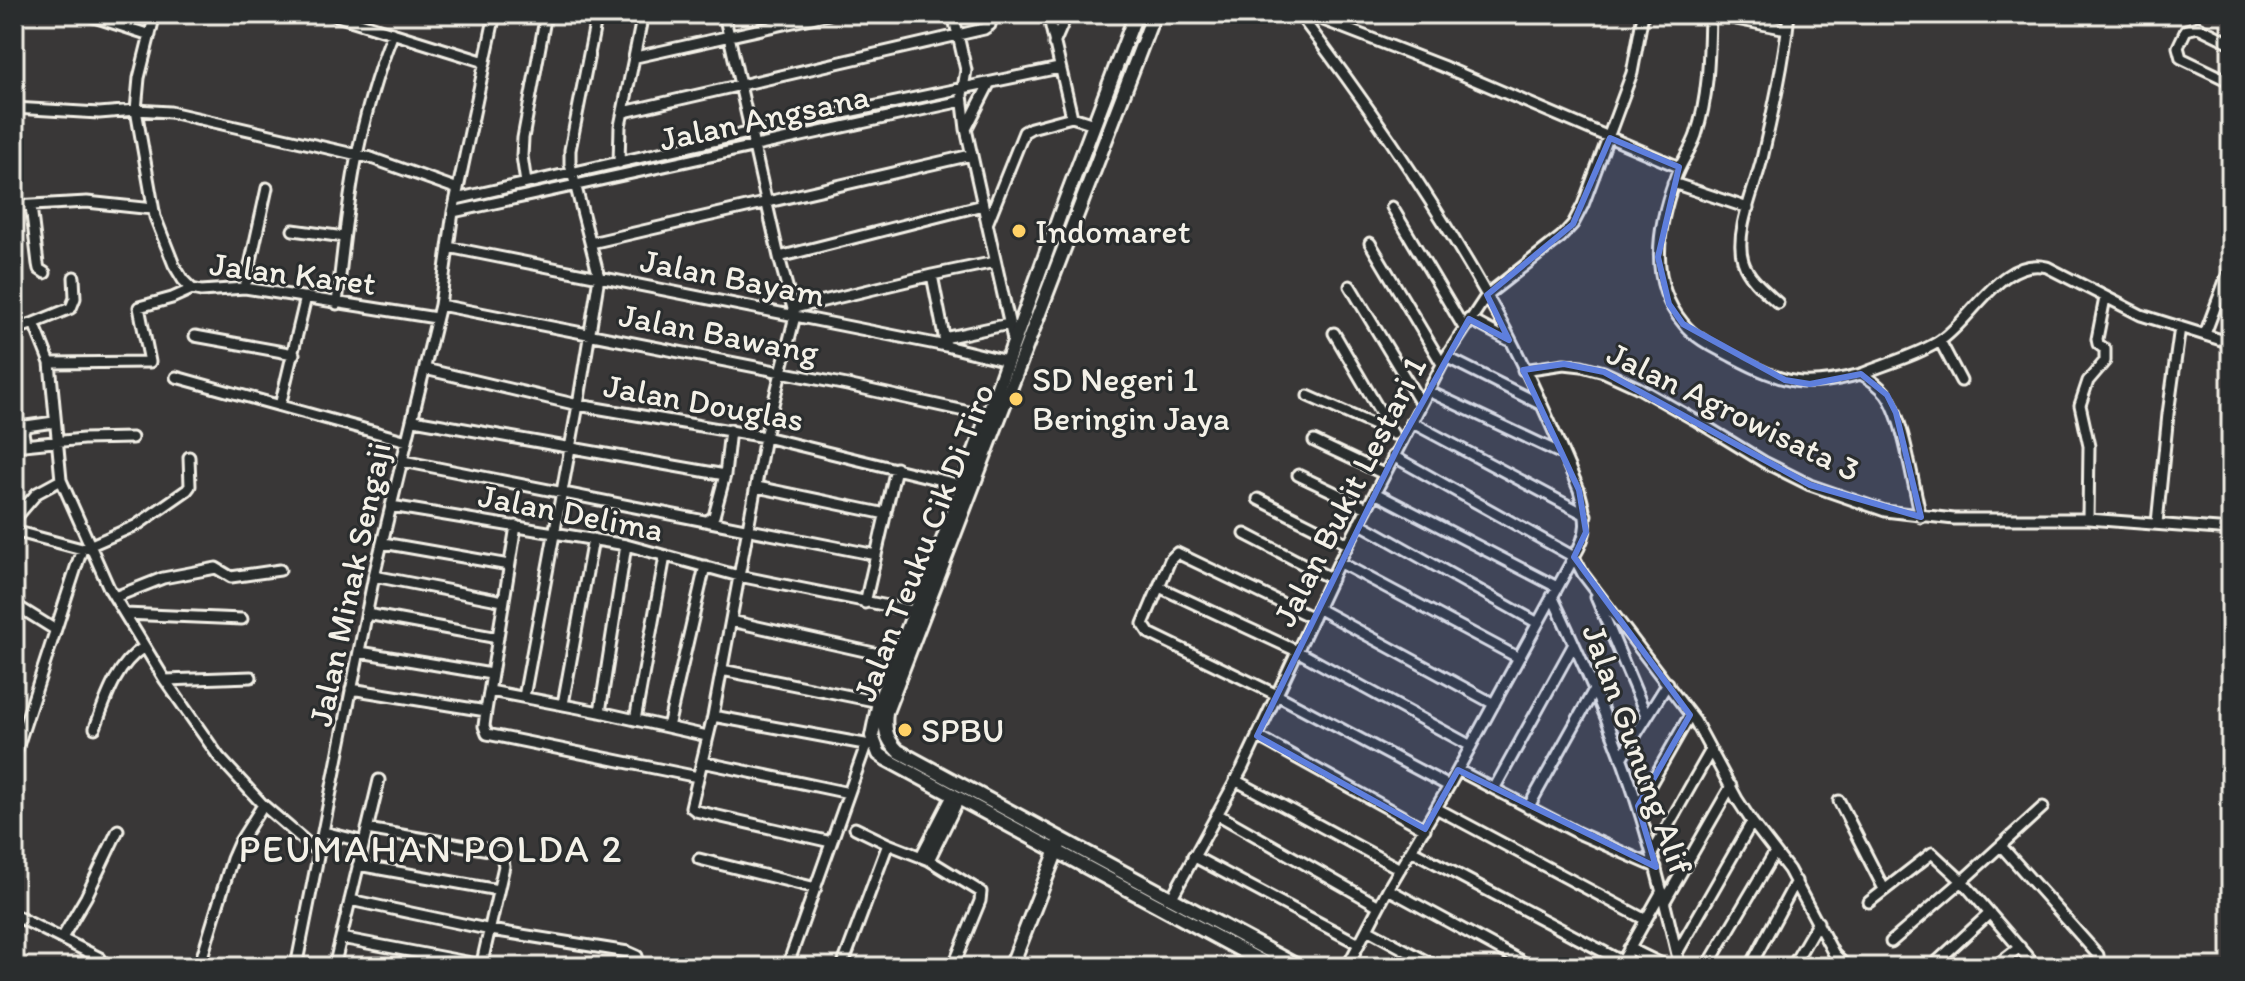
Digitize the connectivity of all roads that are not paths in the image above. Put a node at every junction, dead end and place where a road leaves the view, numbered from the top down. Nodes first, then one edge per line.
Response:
1 (85, 14) edge
2 (155, 14) edge
3 (331, 14) edge
4 (495, 14) edge
5 (546, 14) edge
6 (597, 14) edge
7 (643, 14) edge
8 (724, 14) edge
9 (829, 14) edge
10 (953, 14) edge
11 (991, 14) edge
12 (1048, 14) edge
13 (1067, 14) edge
14 (1134, 14) edge
15 (1154, 14) edge
16 (1299, 14) edge
17 (1308, 14) edge
18 (1643, 14) edge
19 (1710, 14) edge
20 (1789, 14) edge
21 (1787, 29) junction
22 (393, 33) junction
23 (150, 35) junction
24 (959, 35) junction
25 (729, 36) junction
26 (2231, 43) edge
27 (1054, 44) junction
28 (636, 57) junction
29 (485, 62) junction
30 (1059, 68) junction
31 (2231, 82) edge
32 (741, 83) junction
33 (989, 84) junction
34 (962, 89) junction
35 (962, 101) junction
36 (14, 108) edge
37 (136, 110) junction
38 (624, 112) junction
39 (1072, 117) junction
40 (1092, 124) junction
41 (966, 129) junction
42 (752, 132) junction
43 (1610, 138) junction
44 (755, 146) junction
45 (355, 154) junction
46 (971, 155) junction
47 (619, 163) junction
48 (1679, 167) junction
49 (1078, 169) junction
50 (1093, 170) junction
51 (572, 172) junction
52 (526, 183) junction
53 (1673, 183) junction
54 (577, 185) junction
55 (267, 188) dead end
56 (457, 194) junction
57 (767, 204) junction
58 (983, 205) junction
59 (14, 206) edge
60 (31, 206) junction
61 (1392, 207) dead end
62 (1748, 208) junction
63 (153, 209) junction
64 (453, 212) junction
65 (987, 224) junction
66 (293, 230) dead end
67 (344, 237) junction
68 (591, 243) junction
69 (1370, 243) dead end
70 (448, 247) junction
71 (779, 257) junction
72 (995, 262) junction
73 (2231, 265) edge
74 (45, 273) dead end
75 (932, 275) junction
76 (74, 277) dead end
77 (599, 277) junction
78 (1350, 286) dead end
79 (245, 288) junction
80 (192, 289) junction
81 (1487, 295) junction
82 (306, 297) junction
83 (2105, 298) junction
84 (1778, 303) dead end
85 (337, 304) junction
86 (440, 305) junction
87 (795, 312) junction
88 (436, 318) junction
89 (1029, 322) junction
90 (34, 323) junction
91 (1009, 324) junction
92 (1466, 324) junction
93 (2180, 327) junction
94 (14, 330) edge
95 (1334, 333) dead end
96 (589, 334) junction
97 (2205, 334) junction
98 (195, 336) dead end
99 (1509, 340) junction
100 (1940, 341) junction
101 (945, 342) junction
102 (2231, 343) edge
103 (1014, 344) junction
104 (294, 354) junction
105 (1444, 360) junction
106 (1007, 361) junction
107 (50, 363) junction
108 (425, 369) junction
109 (1523, 370) junction
110 (780, 371) junction
111 (1861, 374) junction
112 (176, 377) dead end
113 (1961, 381) dead end
114 (1428, 391) junction
115 (1308, 396) dead end
116 (1421, 404) junction
117 (1540, 404) junction
118 (578, 405) junction
119 (280, 406) junction
120 (987, 416) junction
121 (414, 420) junction
122 (54, 422) junction
123 (1411, 422) junction
124 (730, 430) junction
125 (765, 437) junction
126 (1397, 437) junction
127 (132, 438) dead end
128 (56, 441) junction
129 (407, 441) junction
130 (1314, 441) dead end
131 (25, 444) junction
132 (14, 446) edge
133 (569, 448) junction
134 (1564, 454) junction
135 (1393, 456) junction
136 (189, 457) dead end
137 (403, 461) junction
138 (896, 468) junction
139 (1384, 474) junction
140 (725, 475) junction
141 (1298, 475) dead end
142 (61, 480) junction
143 (757, 487) junction
144 (968, 487) junction
145 (561, 492) junction
146 (1375, 493) junction
147 (1258, 499) dead end
148 (391, 506) junction
149 (1367, 508) junction
150 (886, 514) junction
151 (1586, 515) junction
152 (1921, 517) junction
153 (2088, 519) junction
154 (14, 520) edge
155 (709, 520) junction
156 (1359, 523) junction
157 (2157, 523) junction
158 (516, 526) junction
159 (748, 530) junction
160 (2231, 530) edge
161 (14, 531) edge
162 (553, 532) junction
163 (1245, 534) dead end
164 (593, 539) junction
165 (383, 543) junction
166 (1348, 544) junction
167 (626, 545) junction
168 (85, 548) junction
169 (876, 555) junction
170 (665, 556) junction
171 (1574, 557) junction
172 (1339, 562) junction
173 (509, 565) junction
174 (705, 566) junction
175 (280, 570) dead end
176 (374, 576) junction
177 (739, 576) junction
178 (1332, 579) junction
179 (1159, 587) junction
180 (1592, 588) junction
181 (1555, 592) junction
182 (115, 597) junction
183 (503, 601) junction
184 (865, 603) junction
185 (14, 604) edge
186 (920, 613) junction
187 (1315, 613) junction
188 (125, 614) junction
189 (367, 614) junction
190 (242, 619) dead end
191 (731, 621) junction
192 (1538, 623) junction
193 (54, 629) junction
194 (498, 638) junction
195 (1574, 644) junction
196 (144, 647) junction
197 (1297, 651) junction
198 (360, 652) junction
199 (896, 658) junction
200 (1519, 658) junction
201 (722, 670) junction
202 (491, 674) junction
203 (251, 677) dead end
204 (165, 680) junction
205 (1668, 683) junction
206 (351, 689) junction
207 (1594, 690) junction
208 (490, 691) junction
209 (1275, 694) junction
210 (524, 697) junction
211 (879, 702) junction
212 (563, 704) junction
213 (1494, 704) junction
214 (486, 711) junction
215 (600, 712) junction
216 (1646, 715) junction
217 (1690, 715) junction
218 (713, 716) junction
219 (635, 720) junction
220 (668, 727) junction
221 (95, 728) dead end
222 (707, 736) junction
223 (1257, 736) junction
224 (870, 745) junction
225 (1471, 746) junction
226 (1711, 750) junction
227 (14, 758) edge
228 (1621, 758) junction
229 (702, 762) junction
230 (1458, 770) junction
231 (698, 777) junction
232 (379, 780) dead end
233 (1235, 780) junction
234 (1449, 786) junction
235 (1731, 786) junction
236 (1494, 789) junction
237 (849, 793) junction
238 (955, 798) junction
239 (1839, 801) dead end
240 (263, 805) junction
241 (1638, 806) junction
242 (2043, 807) dead end
243 (1436, 808) junction
244 (1528, 808) junction
245 (1217, 814) junction
246 (1752, 822) junction
247 (855, 828) dead end
248 (367, 829) junction
249 (1425, 829) junction
250 (118, 830) dead end
251 (324, 832) junction
252 (364, 842) junction
253 (831, 842) junction
254 (888, 844) junction
255 (1060, 844) junction
256 (2001, 846) junction
257 (1411, 850) junction
258 (1775, 852) junction
259 (319, 853) junction
260 (1652, 854) junction
261 (1193, 856) junction
262 (925, 858) junction
263 (699, 859) dead end
264 (358, 865) junction
265 (1656, 867) junction
266 (1400, 869) junction
267 (1796, 881) junction
268 (1962, 881) junction
269 (816, 888) junction
270 (1388, 889) junction
271 (1884, 889) junction
272 (498, 890) junction
273 (1664, 896) junction
274 (1171, 899) junction
275 (350, 900) junction
276 (1869, 902) dead end
277 (1379, 906) junction
278 (1990, 913) junction
279 (14, 915) edge
280 (1646, 920) junction
281 (1818, 922) junction
282 (1367, 929) junction
283 (491, 930) junction
284 (62, 938) junction
285 (341, 938) junction
286 (1891, 942) dead end
287 (1359, 944) junction
288 (2020, 947) junction
289 (1629, 948) junction
290 (1677, 953) junction
291 (638, 962) edge
292 (1835, 962) edge
293 (1621, 964) edge
294 (482, 966) edge
295 (106, 967) edge
296 (199, 967) edge
297 (296, 967) edge
298 (334, 967) edge
299 (493, 967) edge
300 (787, 967) edge
301 (842, 967) edge
302 (953, 967) edge
303 (1011, 967) edge
304 (1272, 967) edge
305 (1299, 967) edge
306 (1347, 967) edge
307 (1437, 967) edge
308 (1532, 967) edge
309 (1668, 967) edge
310 (1680, 967) edge
311 (1707, 967) edge
312 (1750, 967) edge
313 (1792, 967) edge
314 (1847, 967) edge
315 (1931, 967) edge
316 (1994, 967) edge
317 (2036, 967) edge
318 (2099, 967) edge

1 - 23 street
2 - 23 street, Jalan Karet
3 - 22 street
4 - 29 street, Jalan Minak Sengaji
5 - 52 street
6 - 51 street
7 - 28 street
8 - 25 street, Jalan Angsana
9 - 25 street
10 - 24 street
11 - 24 street
12 - 27 street
13 - 27 street
14 - 40 street, Jalan Teuku Cik Di Tiro
15 - 50 street, Jalan Teuku Cik Di Tiro
16 - 81 street
17 - 43 street
18 - 43 street, Jalan Bukit Lestari 1
19 - 21 street
19 - 48 street
20 - 21 street
21 - 62 street
22 - 29 street
22 - 45 street
23 - 37 street, Jalan Karet
24 - 32 street
24 - 34 street
25 - 28 street
25 - 32 street, Jalan Angsana
26 - 31 street
27 - 30 street
28 - 38 street
29 - 56 street, Jalan Minak Sengaji
30 - 33 street
30 - 39 street
32 - 38 street
32 - 42 street, Jalan Angsana
33 - 34 street
33 - 41 street
34 - 35 street
34 - 42 street
35 - 41 street
35 - 44 street, Jalan Angsana
36 - 37 street
37 - 45 street
37 - 63 street, Jalan Karet
38 - 47 street
39 - 40 street
39 - 65 street
40 - 49 street, Jalan Teuku Cik Di Tiro
41 - 46 street
42 - 44 street, Jalan Angsana
42 - 47 street
43 - 48 street
43 - 81 street, Jalan Bukit Lestari 1
44 - 54 street, Jalan Angsana
44 - 57 street, Jalan Angsana
45 - 56 street
45 - 67 street
46 - 57 street
46 - 58 street
47 - 51 street
48 - 53 street
49 - 50 street
49 - 89 street, Jalan Teuku Cik Di Tiro
50 - 89 street, Jalan Teuku Cik Di Tiro
51 - 52 street
51 - 54 street
52 - 56 street
53 - 62 street
53 - 111 street
54 - 64 street, Jalan Angsana
54 - 68 street
55 - 79 street
56 - 64 street, Jalan Minak Sengaji
57 - 68 street
57 - 71 street, Jalan Angsana
58 - 65 street
58 - 71 street
59 - 60 street
60 - 63 street
60 - 74 street
61 - 92 street
62 - 84 street
63 - 80 street, Jalan Karet
64 - 70 street, Jalan Minak Sengaji
65 - 72 street
66 - 67 street
67 - 85 street
68 - 77 street
69 - 105 street
70 - 77 street, Jalan Bayam
70 - 86 street, Jalan Minak Sengaji
71 - 87 street, Jalan Angsana
72 - 75 street
72 - 91 street
73 - 97 street
75 - 87 street
75 - 101 street
76 - 90 street
77 - 87 street, Jalan Bayam
77 - 96 street
78 - 116 street
79 - 80 street, Jalan Karet
79 - 82 street, Jalan Karet
80 - 107 street
81 - 92 street, Jalan Bukit Lestari 1
81 - 99 street
82 - 85 street, Jalan Karet
82 - 104 street
83 - 93 street
83 - 100 street
83 - 153 street
85 - 88 street, Jalan Karet
86 - 88 street, Jalan Minak Sengaji
86 - 96 street, Jalan Bawang
87 - 101 street, Jalan Bayam
87 - 110 street
88 - 108 street, Jalan Minak Sengaji
89 - 103 street, Jalan Teuku Cik Di Tiro
89 - 144 street, Jalan Teuku Cik Di Tiro
90 - 94 street
90 - 107 street
91 - 101 street
91 - 103 street
92 - 99 street
92 - 105 street, Jalan Bukit Lestari 1
93 - 97 street
93 - 157 street
95 - 126 street
96 - 110 street, Jalan Bawang
96 - 118 street
97 - 102 street
98 - 104 street
99 - 109 street
100 - 111 street
100 - 113 street
101 - 106 street, Jalan Bayam
103 - 106 street, Jalan Teuku Cik Di Tiro
104 - 119 street
105 - 114 street, Jalan Bukit Lestari 1
105 - 117 street
106 - 120 street, Jalan Teuku Cik Di Tiro
107 - 122 street
108 - 118 street, Jalan Douglas
108 - 121 street, Jalan Minak Sengaji
109 - 117 street
109 - 152 street, Jalan Agrowisata 3
110 - 120 street, Jalan Bawang
110 - 125 street
111 - 152 street
112 - 119 street
114 - 116 street, Jalan Bukit Lestari 1
114 - 134 street
115 - 126 street
116 - 123 street, Jalan Bukit Lestari 1
117 - 134 street
118 - 124 street, Jalan Douglas
118 - 133 street
119 - 129 street
120 - 144 street, Jalan Teuku Cik Di Tiro
121 - 129 street, Jalan Minak Sengaji
121 - 133 street
122 - 128 street
122 - 131 street
123 - 126 street, Jalan Bukit Lestari 1
123 - 151 street
124 - 125 street, Jalan Douglas
124 - 140 street
125 - 138 street, Jalan Douglas
125 - 143 street
126 - 135 street, Jalan Bukit Lestari 1
127 - 128 street
128 - 131 street
128 - 142 street
129 - 137 street, Jalan Minak Sengaji
130 - 139 street
131 - 132 street
133 - 140 street
133 - 145 street
134 - 151 street
135 - 139 street, Jalan Bukit Lestari 1
135 - 171 street
136 - 168 street
137 - 145 street
137 - 148 street, Jalan Minak Sengaji
138 - 144 street, Jalan Douglas
138 - 150 street
139 - 146 street, Jalan Bukit Lestari 1
140 - 155 street
141 - 149 street
142 - 154 street
142 - 168 street
143 - 150 street
143 - 159 street
144 - 186 street, Jalan Teuku Cik Di Tiro
145 - 155 street
145 - 162 street
146 - 149 street, Jalan Bukit Lestari 1
146 - 181 street
147 - 166 street
148 - 158 street, Jalan Delima
148 - 165 street, Jalan Minak Sengaji
149 - 156 street, Jalan Bukit Lestari 1
150 - 169 street
151 - 171 street
152 - 153 street, Jalan Agrowisata 3
153 - 157 street, Jalan Agrowisata 3
155 - 159 street
156 - 166 street, Jalan Bukit Lestari 1
156 - 192 street
157 - 160 street, Jalan Agrowisata 3
158 - 162 street, Jalan Delima
158 - 173 street
159 - 169 street
159 - 177 street
161 - 168 street
162 - 164 street, Jalan Delima
162 - 210 street
163 - 178 street
164 - 167 street, Jalan Delima
164 - 212 street
165 - 173 street
165 - 176 street, Jalan Minak Sengaji
166 - 172 street, Jalan Bukit Lestari 1
167 - 170 street, Jalan Delima
167 - 215 street
168 - 182 street
168 - 193 street
169 - 184 street
170 - 174 street, Jalan Delima
170 - 219 street
171 - 180 street
171 - 181 street
172 - 178 street, Jalan Bukit Lestari 1
172 - 200 street
173 - 183 street
174 - 177 street, Jalan Delima
174 - 220 street
175 - 182 street
176 - 183 street
176 - 189 street, Jalan Minak Sengaji
177 - 184 street, Jalan Delima
177 - 191 street
178 - 187 street, Jalan Bukit Lestari 1
179 - 187 street
179 - 197 street
179 - 209 street
180 - 205 street
180 - 216 street
181 - 192 street
181 - 195 street, Jalan Gunung Alif
182 - 188 street
183 - 194 street
184 - 186 street, Jalan Delima
185 - 193 street
186 - 199 street, Jalan Teuku Cik Di Tiro
186 - 255 street, Jalan Teuku Cik Di Tiro
187 - 197 street, Jalan Bukit Lestari 1
187 - 213 street
188 - 190 street
188 - 196 street
189 - 194 street
189 - 198 street, Jalan Minak Sengaji
191 - 199 street
191 - 201 street
192 - 200 street
193 - 227 street
194 - 202 street
195 - 207 street, Jalan Gunung Alif
195 - 236 street
196 - 204 street
196 - 221 street
197 - 209 street, Jalan Bukit Lestari 1
197 - 225 street
198 - 202 street
198 - 206 street, Jalan Minak Sengaji
199 - 211 street, Jalan Teuku Cik Di Tiro
200 - 213 street
201 - 211 street
201 - 218 street
202 - 208 street
203 - 204 street
204 - 240 street
205 - 216 street
205 - 217 street
206 - 214 street
206 - 251 street, Jalan Minak Sengaji
207 - 228 street, Jalan Gunung Alif
207 - 244 street
208 - 210 street
208 - 214 street
209 - 223 street, Jalan Bukit Lestari 1
209 - 234 street
210 - 212 street
211 - 224 street, Jalan Teuku Cik Di Tiro
212 - 215 street
213 - 225 street
214 - 231 street
215 - 219 street
216 - 228 street
217 - 226 street
217 - 241 street
218 - 222 street
218 - 224 street
219 - 220 street
220 - 222 street
222 - 229 street
223 - 233 street, Jalan Bukit Lestari 1
223 - 249 street
224 - 237 street
224 - 238 street, Jalan Teuku Cik Di Tiro
225 - 230 street
226 - 235 street
226 - 260 street
228 - 241 street, Jalan Gunung Alif
229 - 231 street
229 - 237 street
230 - 234 street
230 - 236 street
231 - 253 street
232 - 248 street
233 - 245 street, Jalan Bukit Lestari 1
233 - 266 street
234 - 243 street
235 - 246 street
235 - 273 street
236 - 244 street
237 - 253 street
238 - 255 street, Jalan Teuku Cik Di Tiro
238 - 262 street
239 - 271 street
240 - 259 street
240 - 296 street
241 - 260 street, Jalan Gunung Alif
242 - 256 street
243 - 249 street
243 - 280 street
244 - 265 street
245 - 261 street, Jalan Bukit Lestari 1
245 - 277 street
246 - 258 street
246 - 290 street
247 - 254 street
248 - 252 street
248 - 272 street
249 - 257 street
250 - 284 street
251 - 252 street
251 - 259 street, Jalan Minak Sengaji
252 - 264 street
253 - 269 street
254 - 262 street
254 - 301 street
255 - 274 street, Jalan Teuku Cik Di Tiro
255 - 303 street
255 - 304 street, Jalan Teuku Cik Di Tiro
256 - 268 street
256 - 318 street
257 - 266 street
257 - 293 street
258 - 267 street
258 - 311 street
259 - 297 street, Jalan Minak Sengaji
260 - 265 street, Jalan Gunung Alif
261 - 274 street, Jalan Bukit Lestari 1
261 - 287 street
262 - 302 street
263 - 269 street
264 - 272 street
264 - 275 street
265 - 273 street, Jalan Gunung Alif
266 - 270 street
267 - 281 street
267 - 312 street
268 - 271 street
268 - 278 street
268 - 286 street
269 - 300 street
270 - 277 street
270 - 308 street
271 - 276 street
272 - 283 street
273 - 280 street
273 - 290 street, Jalan Gunung Alif
274 - 305 street, Jalan Teuku Cik Di Tiro
275 - 283 street
275 - 285 street
277 - 282 street
278 - 288 street
278 - 315 street
279 - 284 street
280 - 289 street
281 - 292 street
281 - 313 street
282 - 287 street
282 - 307 street
283 - 291 street
283 - 294 street
284 - 295 street
285 - 294 street
285 - 298 street
287 - 306 street
288 - 316 street
288 - 317 street
289 - 293 street
289 - 309 street
290 - 310 street, Jalan Gunung Alif
292 - 314 street
294 - 299 street

